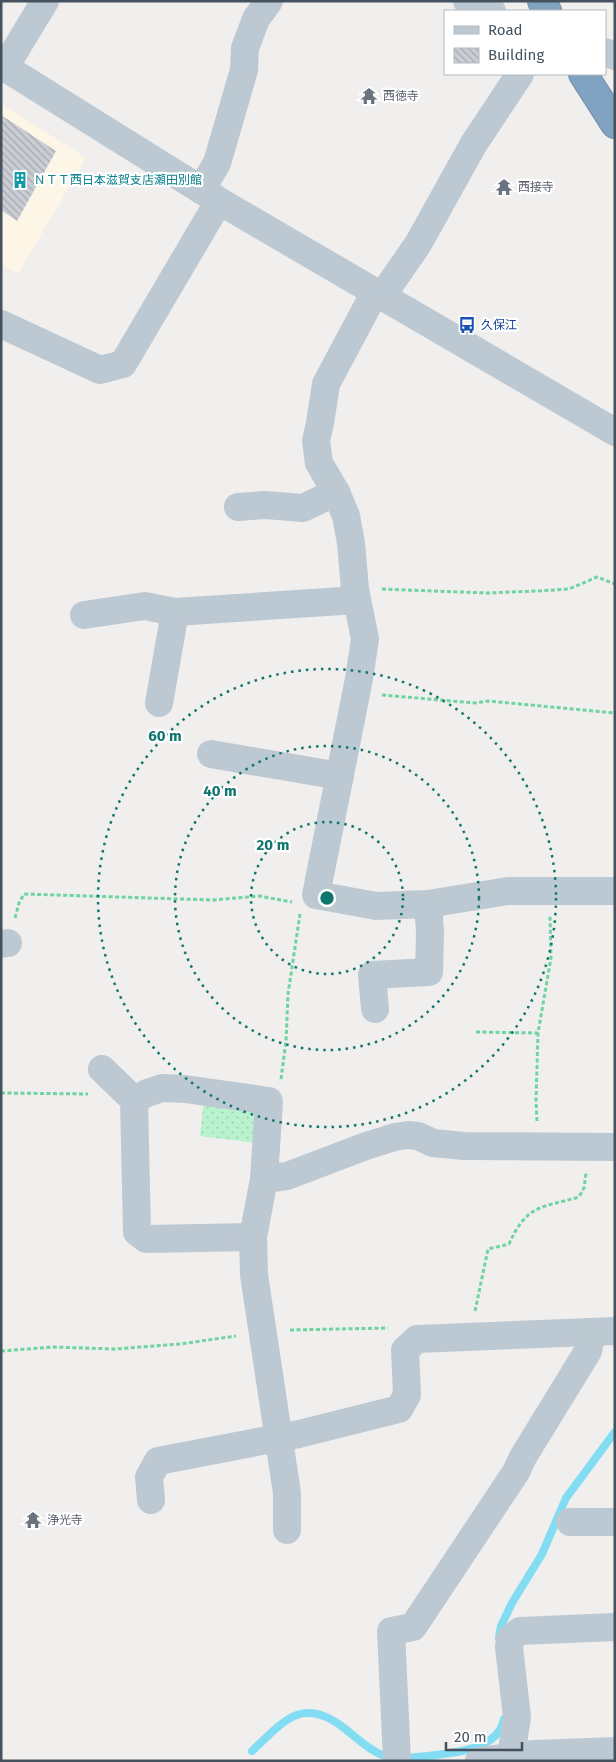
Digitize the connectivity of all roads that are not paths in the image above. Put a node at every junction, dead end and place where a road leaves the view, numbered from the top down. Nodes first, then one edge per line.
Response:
1 (45, 1) edge
2 (269, 1) edge
3 (467, 1) edge
4 (490, 10) edge
5 (3, 66) edge
6 (519, 75) edge
7 (584, 75) edge
8 (615, 124) edge
9 (210, 196) junction
10 (379, 294) junction
11 (1, 324) edge
12 (615, 432) edge
13 (336, 492) junction
14 (238, 507) dead end
15 (356, 594) junction
16 (176, 612) junction
17 (84, 615) dead end
18 (159, 703) dead end
19 (211, 754) dead end
20 (340, 776) junction
21 (615, 891) edge
22 (428, 904) junction
23 (375, 1009) dead end
24 (102, 1070) dead end
25 (131, 1097) junction
26 (602, 1147) edge
27 (264, 1179) junction
28 (254, 1237) junction
29 (603, 1332) edge
30 (279, 1438) junction
31 (151, 1500) dead end
32 (570, 1522) dead end
33 (615, 1522) edge
34 (287, 1530) dead end
35 (615, 1628) edge
36 (615, 1751) edge
37 (511, 1756) junction
38 (397, 1761) edge
39 (480, 1761) edge

1 - 5 street
2 - 9 street
3 - 4 street
5 - 9 street
6 - 10 street
7 - 8 highway
9 - 10 street
9 - 11 street
10 - 12 street
10 - 13 street
13 - 14 street
13 - 15 street
15 - 16 street
15 - 20 street
16 - 17 street
16 - 18 street
19 - 20 street
20 - 22 street
21 - 22 street
22 - 23 street
24 - 25 street
25 - 27 street
25 - 28 street
26 - 27 street
27 - 28 street
28 - 30 street
29 - 30 street
29 - 38 street
30 - 31 street
30 - 34 street
32 - 33 street
35 - 37 street
36 - 37 street
37 - 39 street

